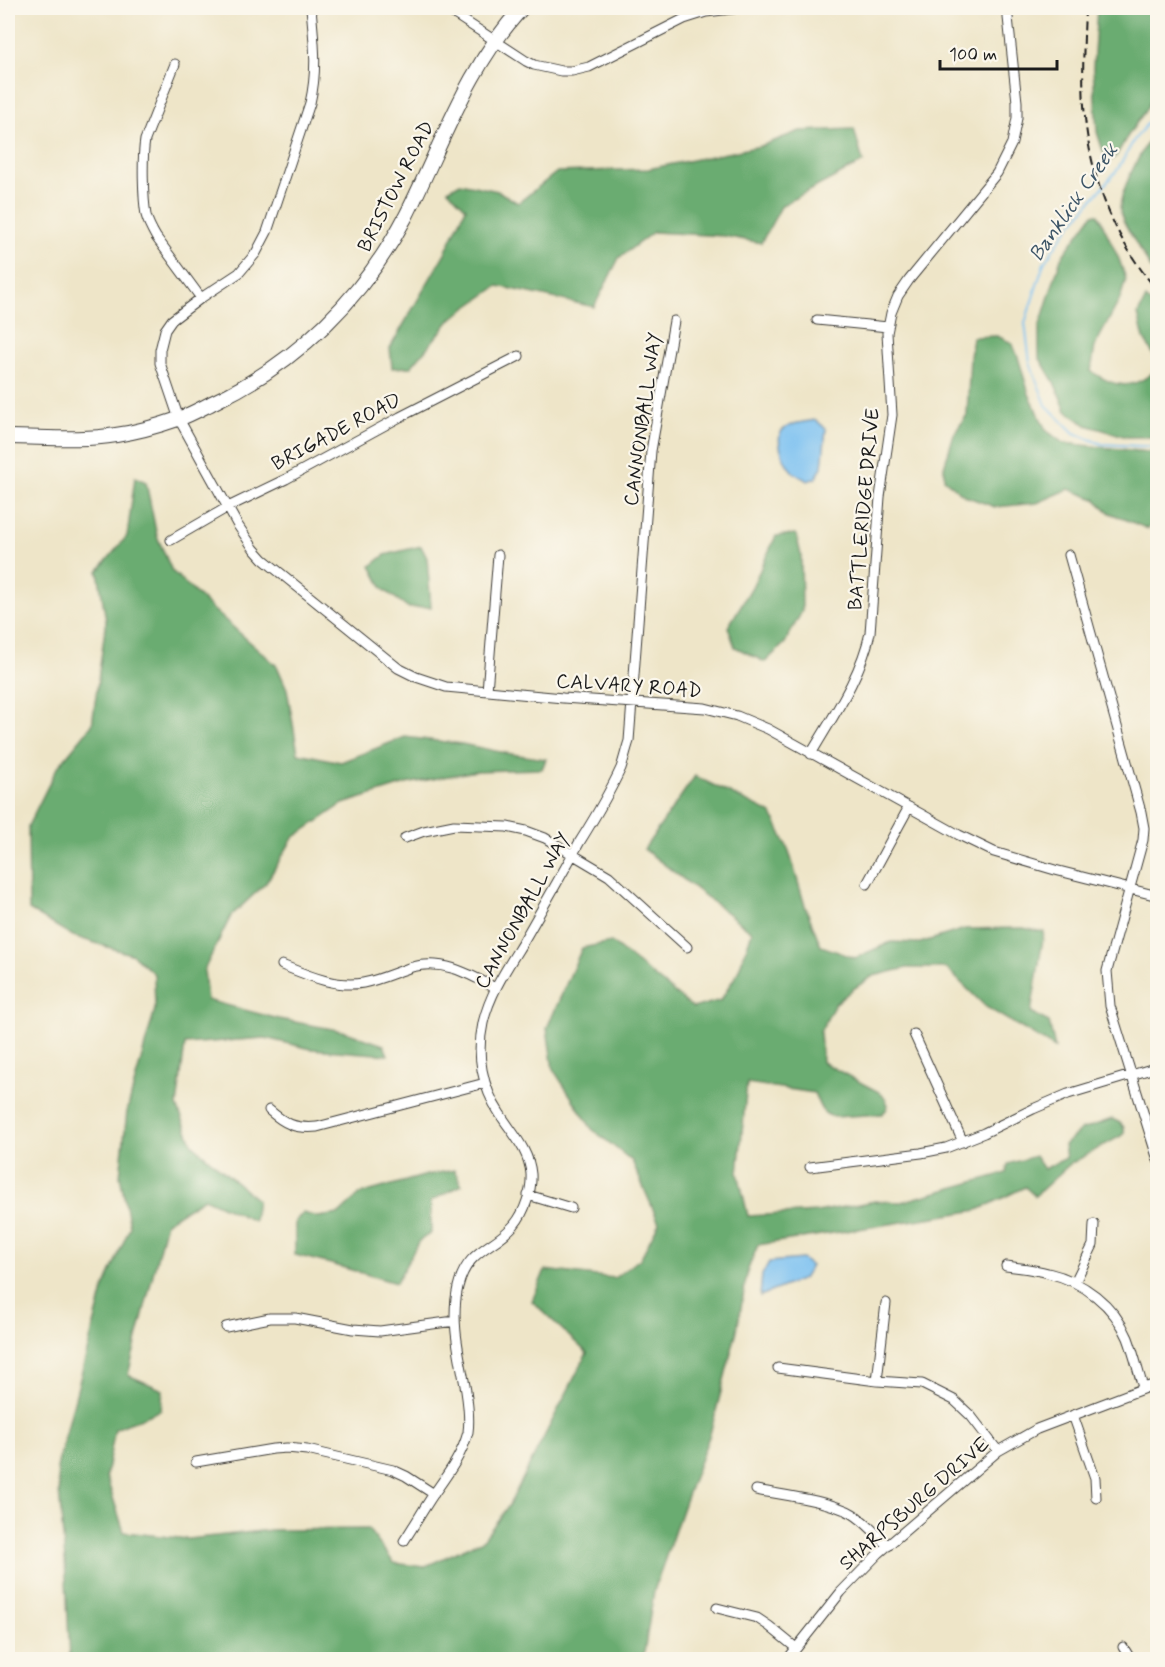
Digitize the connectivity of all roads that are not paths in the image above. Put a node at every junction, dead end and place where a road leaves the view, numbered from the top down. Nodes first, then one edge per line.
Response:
1 (311, 8) edge
2 (445, 8) edge
3 (522, 8) edge
4 (740, 8) edge
5 (1007, 8) edge
6 (495, 40) junction
7 (175, 64) dead end
8 (201, 298) junction
9 (818, 320) dead end
10 (674, 321) dead end
11 (888, 327) junction
12 (519, 356) dead end
13 (179, 419) junction
14 (8, 437) edge
15 (228, 507) junction
16 (171, 540) dead end
17 (498, 555) dead end
18 (1069, 555) dead end
19 (487, 691) junction
20 (632, 703) junction
21 (811, 754) junction
22 (909, 807) junction
23 (405, 838) dead end
24 (573, 854) junction
25 (867, 884) dead end
26 (1130, 888) junction
27 (1158, 896) edge
28 (687, 947) dead end
29 (282, 965) dead end
30 (495, 988) junction
31 (914, 1034) dead end
32 (1158, 1067) edge
33 (1131, 1074) junction
34 (485, 1083) junction
35 (269, 1110) dead end
36 (963, 1142) junction
37 (1158, 1160) edge
38 (810, 1167) dead end
39 (528, 1195) junction
40 (572, 1208) dead end
41 (1094, 1224) dead end
42 (1006, 1266) dead end
43 (1075, 1282) junction
44 (886, 1303) dead end
45 (455, 1321) junction
46 (225, 1327) dead end
47 (778, 1368) dead end
48 (877, 1380) junction
49 (1158, 1383) edge
50 (1143, 1387) junction
51 (1073, 1415) junction
52 (998, 1451) junction
53 (196, 1462) dead end
54 (756, 1490) dead end
55 (434, 1494) junction
56 (1096, 1498) dead end
57 (404, 1541) dead end
58 (888, 1546) junction
59 (717, 1608) dead end
60 (1124, 1647) dead end
61 (796, 1648) junction
62 (787, 1659) edge
63 (1131, 1659) edge

1 - 8 street, CALVARY ROAD
2 - 6 street
3 - 6 main road, BRISTOW ROAD
4 - 6 street
5 - 11 street, BATTLERIDGE DRIVE
6 - 13 main road, BRISTOW ROAD
7 - 8 street
8 - 13 street, CALVARY ROAD
9 - 11 street
10 - 20 street, CANNONBALL WAY
11 - 21 street, BATTLERIDGE DRIVE
12 - 15 street, BRIGADE ROAD
13 - 14 main road, BRISTOW ROAD
13 - 15 street, CALVARY ROAD
15 - 16 street, BRIGADE ROAD
15 - 19 street, CALVARY ROAD
17 - 19 street
18 - 26 street
19 - 20 street, CALVARY ROAD
20 - 21 street, CALVARY ROAD
20 - 24 street, CANNONBALL WAY
21 - 22 street, CALVARY ROAD
22 - 25 street
22 - 26 street, CALVARY ROAD
23 - 24 street
24 - 28 street
24 - 30 street, CANNONBALL WAY
26 - 27 street, CALVARY ROAD
26 - 33 street
29 - 30 street
30 - 34 street, CANNONBALL WAY
31 - 36 street
32 - 33 street
33 - 36 street
33 - 37 street
34 - 35 street
34 - 39 street, CANNONBALL WAY
36 - 38 street
39 - 40 street
39 - 45 street, CANNONBALL WAY
41 - 43 street
42 - 43 street
43 - 50 street
44 - 48 street
45 - 46 street
45 - 55 street, CANNONBALL WAY
47 - 48 street
48 - 52 street
49 - 50 street, SHARPSBURG DRIVE
50 - 51 street, SHARPSBURG DRIVE
51 - 52 street, SHARPSBURG DRIVE
51 - 56 street
52 - 58 street, SHARPSBURG DRIVE
53 - 55 street
54 - 58 street
55 - 57 street, CANNONBALL WAY
58 - 61 street, SHARPSBURG DRIVE
59 - 61 street
60 - 63 street
61 - 62 street, SHARPSBURG DRIVE

